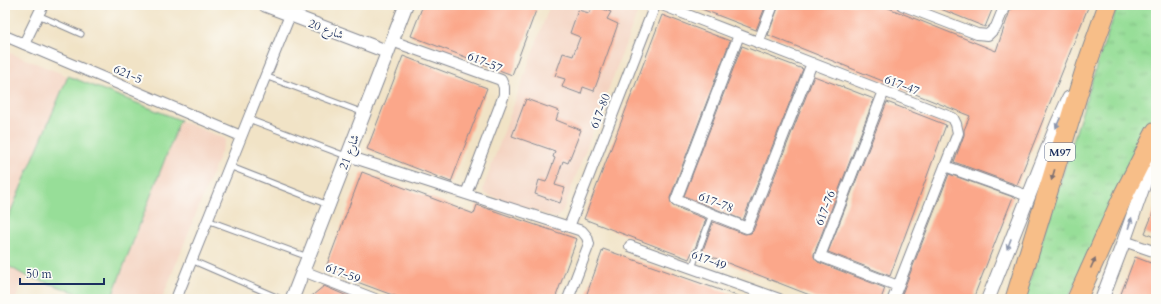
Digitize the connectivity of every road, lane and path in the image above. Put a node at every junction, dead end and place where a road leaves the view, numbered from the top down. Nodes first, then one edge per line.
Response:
1 (42, 5) edge
2 (264, 5) edge
3 (406, 5) edge
4 (655, 5) edge
5 (662, 5) edge
6 (773, 5) edge
7 (902, 5) edge
8 (1004, 5) edge
9 (1108, 5) edge
10 (38, 14) junction
11 (290, 15) junction
12 (81, 34) dead end
13 (739, 35) junction
14 (5, 36) edge
15 (1096, 36) junction
16 (758, 42) junction
17 (24, 44) junction
18 (390, 47) junction
19 (812, 64) junction
20 (265, 76) junction
21 (884, 91) junction
22 (364, 113) junction
23 (248, 118) junction
24 (1156, 131) edge
25 (241, 136) junction
26 (1156, 150) edge
27 (348, 156) junction
28 (229, 166) junction
29 (945, 166) junction
30 (466, 194) junction
31 (1028, 196) junction
32 (328, 205) junction
33 (712, 214) junction
34 (208, 220) junction
35 (569, 227) junction
36 (1124, 241) junction
37 (630, 246) dead end
38 (1156, 252) edge
39 (308, 257) junction
40 (191, 260) junction
41 (692, 268) junction
42 (303, 271) junction
43 (898, 286) junction
44 (176, 299) edge
45 (281, 299) edge
46 (292, 299) edge
47 (375, 299) edge
48 (568, 299) edge
49 (779, 299) edge
50 (893, 299) edge
51 (988, 299) edge
52 (1015, 299) edge
53 (1077, 299) edge
54 (1102, 299) edge

1 - 10 street
2 - 11 street, شارع 20
3 - 18 street, شارع 21
4 - 35 street, 617-80
5 - 13 street, 617-47
6 - 16 street
7 - 8 street
9 - 15 highway, M97
10 - 12 lane
10 - 17 street
11 - 18 street, شارع 20
11 - 20 street
13 - 16 street, 617-47
13 - 33 street, 617-78
14 - 17 street, 621-5
15 -> 31 street
15 -> 52 highway, M97
16 - 19 street, 617-47
17 - 25 street, 621-5
18 - 22 street, شارع 21
18 - 30 street, 617-57
19 - 21 street, 617-47
19 - 33 street, 617-78
20 - 22 lane
20 - 23 street
21 - 29 street, 617-47
21 - 43 street, 617-76
22 - 27 street, شارع 21
23 - 25 street
23 - 27 lane
53 -> 24 highway
25 - 28 street
36 -> 26 street
27 - 30 street
27 - 32 street, شارع 21
28 - 32 lane
28 - 34 street
29 - 31 street
29 - 43 street, 617-47
30 - 35 street
31 -> 51 street
32 - 39 street, شارع 21
33 - 41 lane
34 - 39 lane
34 - 40 street
35 - 48 street
36 - 38 street
36 - 54 street
37 - 41 street, 617-49
39 - 42 street, شارع 21
40 - 44 street
40 - 45 lane
41 - 49 street, 617-49
42 - 46 street, شارع 21
42 - 47 street, 617-59
43 - 50 street, 617-47

